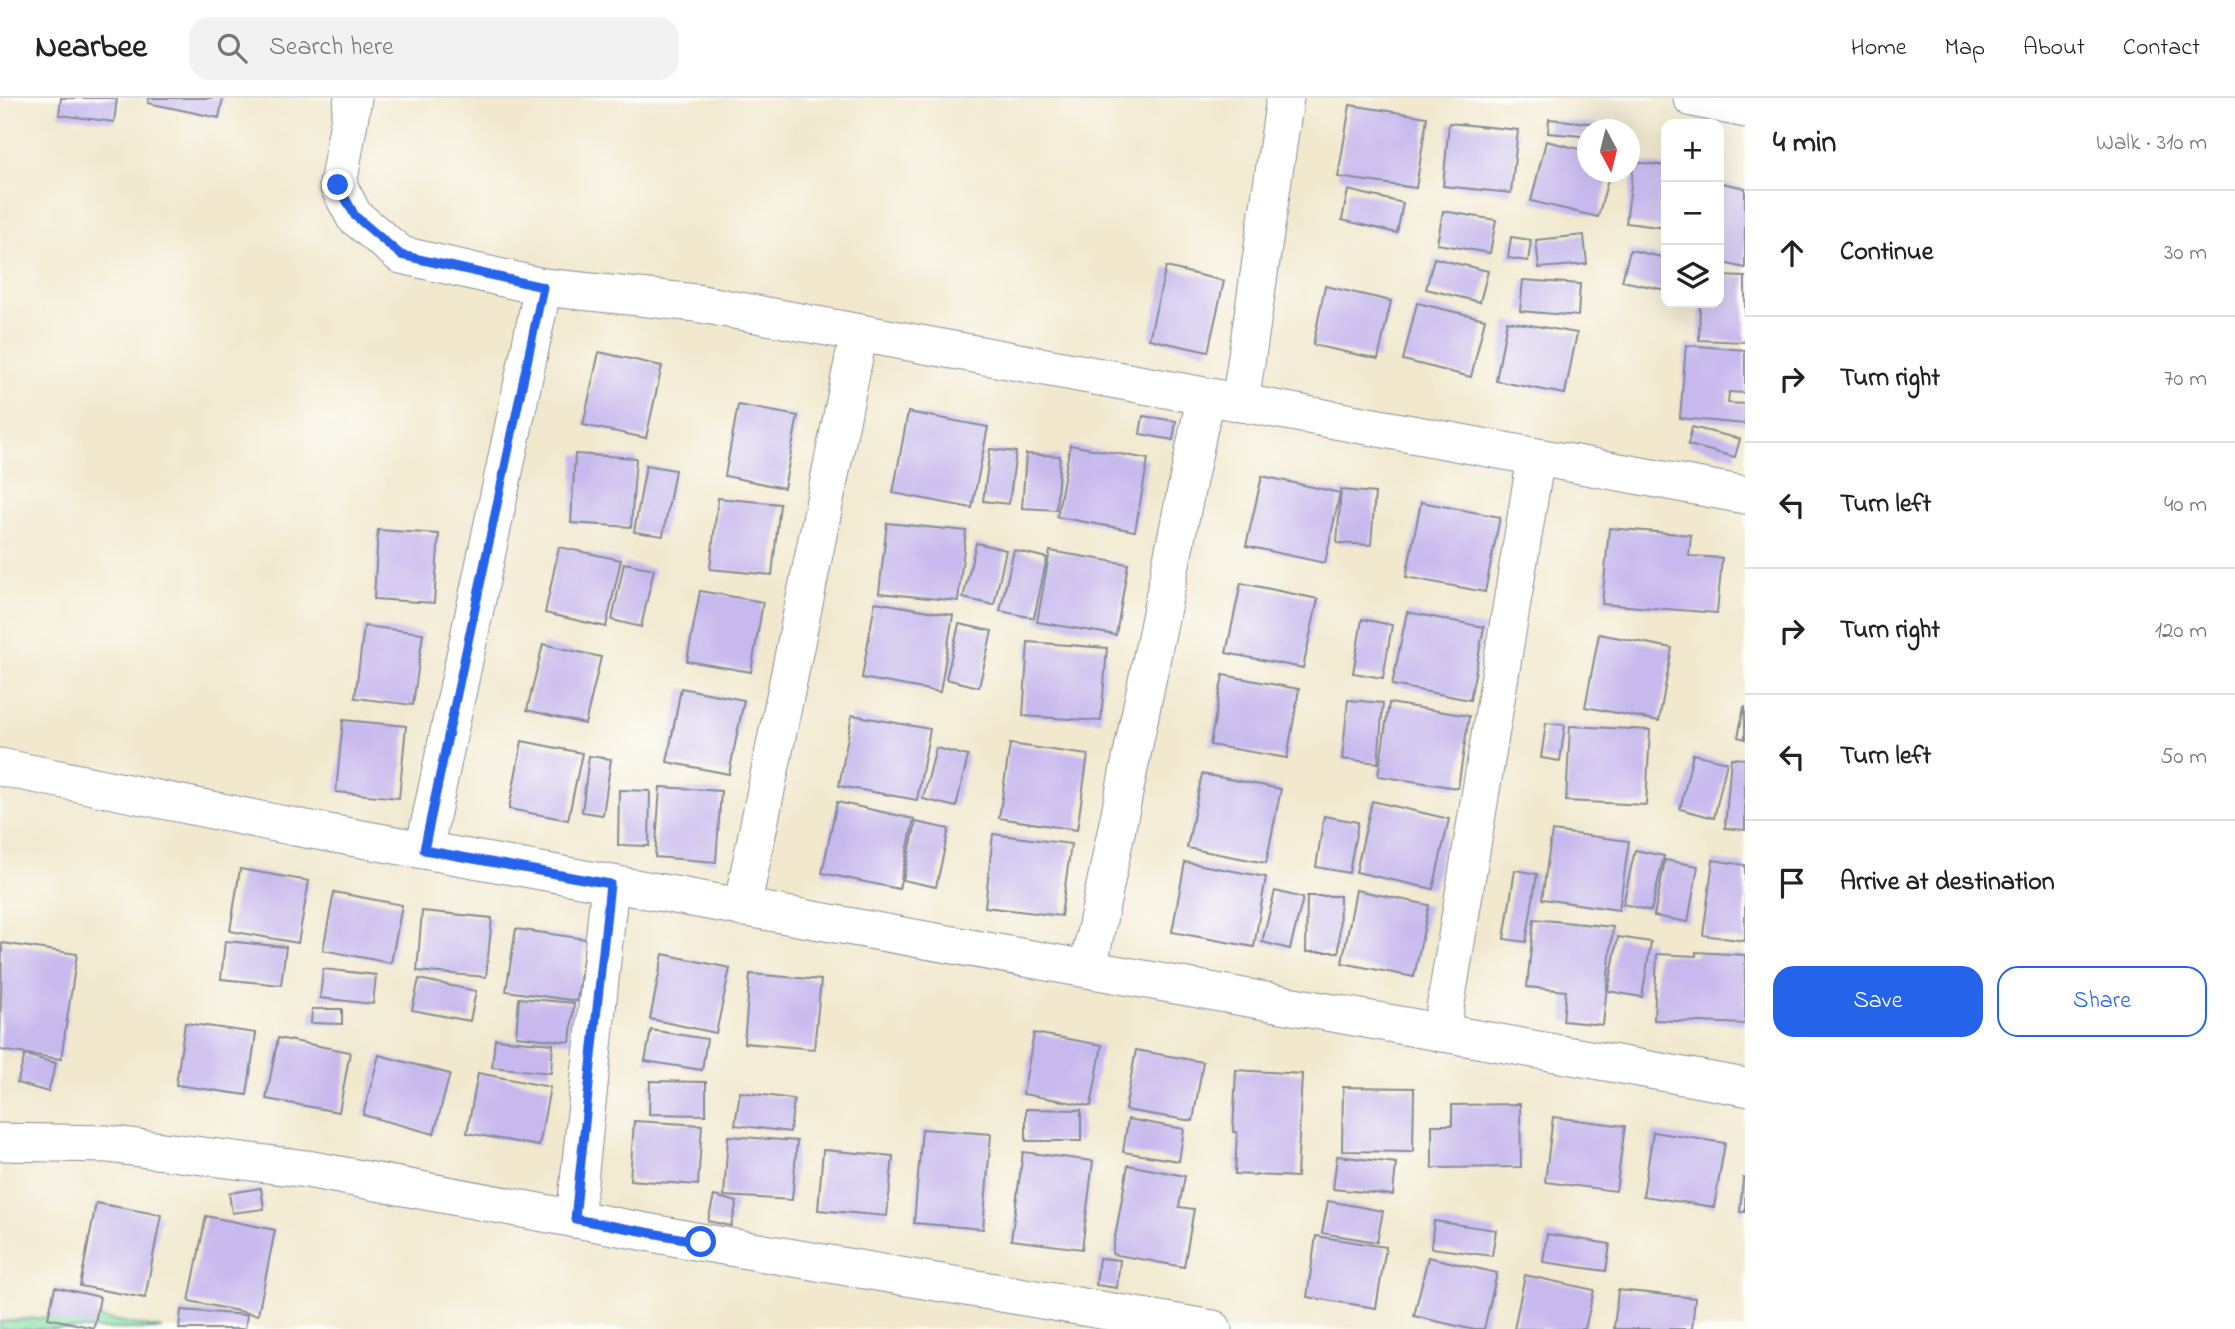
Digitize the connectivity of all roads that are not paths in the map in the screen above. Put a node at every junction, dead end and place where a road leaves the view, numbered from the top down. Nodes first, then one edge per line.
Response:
1 (353, 98) edge
2 (1285, 98) edge
3 (1692, 98) edge
4 (1745, 109) edge
5 (543, 287) junction
6 (859, 333) junction
7 (1222, 401) junction
8 (1536, 457) junction
9 (1745, 495) edge
10 (0, 767) edge
11 (424, 850) junction
12 (610, 884) junction
13 (742, 908) junction
14 (1088, 969) junction
15 (1441, 1032) junction
16 (1745, 1087) edge
17 (0, 1142) edge
18 (575, 1219) junction
19 (1213, 1329) edge

1 - 5 street
2 - 7 street
3 - 4 street
5 - 6 street
5 - 11 street
6 - 7 street
6 - 13 street
7 - 8 street
7 - 14 street
8 - 9 street
8 - 15 street
10 - 11 street
11 - 12 street
12 - 13 street
12 - 18 street
13 - 14 street
14 - 15 street
15 - 16 street
17 - 18 street
18 - 19 street

